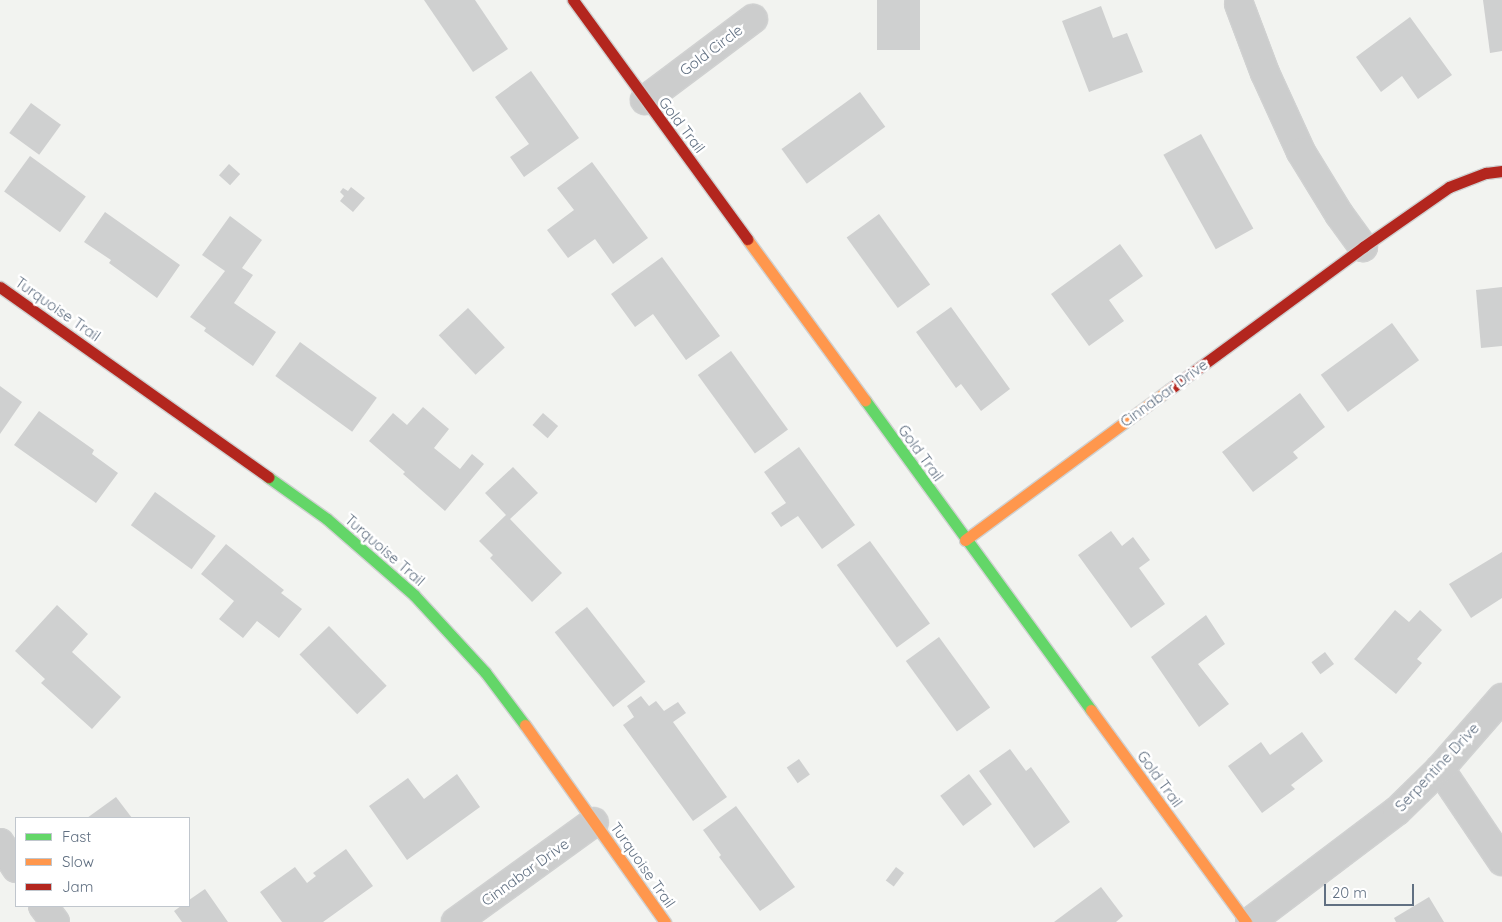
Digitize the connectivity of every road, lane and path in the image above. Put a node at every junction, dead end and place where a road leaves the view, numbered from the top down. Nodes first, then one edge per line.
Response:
1 (573, 0) edge
2 (1239, 4) dead end
3 (753, 19) dead end
4 (645, 100) junction
5 (1502, 171) edge
6 (1363, 247) junction
7 (0, 287) edge
8 (965, 540) junction
9 (1502, 698) edge
10 (1440, 769) junction
11 (594, 822) junction
12 (0, 843) edge
13 (1502, 861) edge
14 (15, 866) edge
15 (44, 907) edge
16 (55, 922) edge
17 (456, 922) edge
18 (665, 922) edge
19 (1248, 922) edge

1 - 4 street, Gold Trail
2 - 6 street
3 - 4 street, Gold Circle
4 - 8 street, Gold Trail
5 - 6 street, Cinnabar Drive
6 - 8 street, Cinnabar Drive
7 - 11 street, Turquoise Trail
8 - 19 street, Gold Trail
9 - 10 street, Serpentine Drive
10 - 13 street
10 - 19 street, Serpentine Drive
11 - 17 street, Cinnabar Drive
11 - 18 street, Turquoise Trail
12 - 14 street
15 - 16 street

